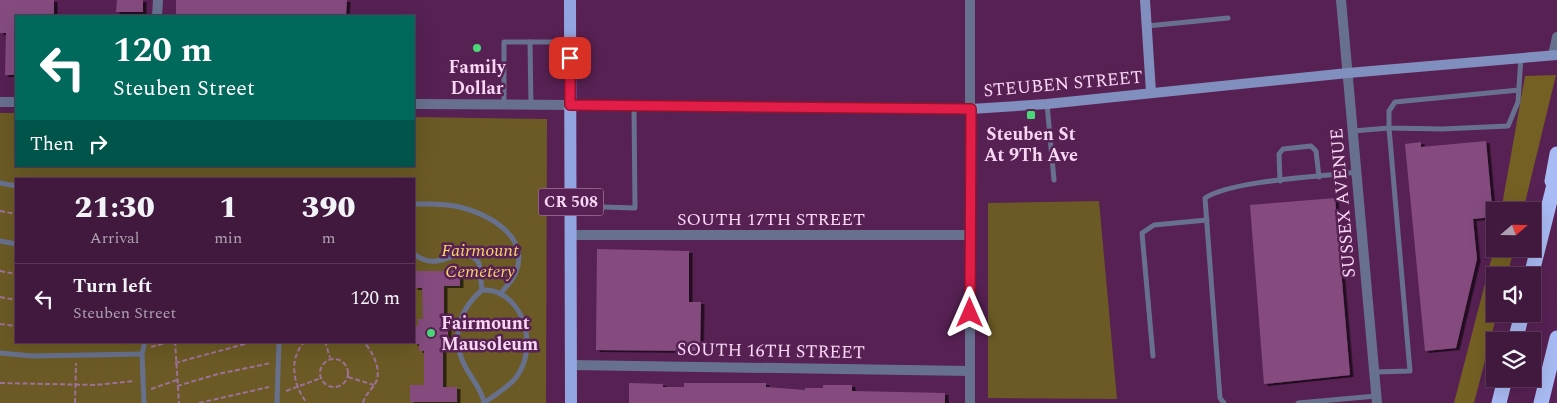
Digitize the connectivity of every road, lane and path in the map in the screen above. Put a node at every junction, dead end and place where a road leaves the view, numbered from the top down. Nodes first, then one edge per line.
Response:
1 (158, 0) edge
2 (570, 0) edge
3 (970, 0) edge
4 (1145, 0) edge
5 (1341, 0) edge
6 (157, 15) edge
7 (1228, 18) dead end
8 (1147, 26) junction
9 (1557, 37) edge
10 (530, 42) junction
11 (570, 42) junction
12 (1555, 55) edge
13 (1521, 57) junction
14 (1348, 73) junction
15 (1519, 90) junction
16 (1150, 92) junction
17 (0, 102) edge
18 (15, 102) edge
19 (415, 104) edge
20 (504, 104) junction
21 (1047, 104) junction
22 (531, 105) junction
23 (570, 105) junction
24 (634, 106) junction
25 (971, 109) junction
26 (1389, 128) junction
27 (1353, 131) junction
28 (1557, 154) edge
29 (1357, 172) junction
30 (1557, 173) edge
31 (1319, 177) junction
32 (1054, 180) dead end
33 (1280, 181) junction
34 (0, 183) edge
35 (15, 186) edge
36 (415, 204) edge
37 (571, 206) junction
38 (0, 211) edge
39 (15, 214) edge
40 (1207, 220) junction
41 (571, 235) junction
42 (971, 235) junction
43 (1541, 236) edge
44 (1541, 238) edge
45 (0, 241) edge
46 (15, 244) edge
47 (415, 255) edge
48 (0, 271) edge
49 (15, 274) edge
50 (482, 290) junction
51 (500, 294) junction
52 (0, 297) edge
53 (15, 300) edge
54 (0, 324) edge
55 (15, 326) edge
56 (1557, 338) edge
57 (145, 343) edge
58 (167, 343) edge
59 (174, 343) edge
60 (249, 343) edge
61 (279, 343) edge
62 (304, 343) edge
63 (326, 343) edge
64 (365, 343) edge
65 (150, 348) dead end
66 (0, 353) edge
67 (142, 354) junction
68 (76, 355) junction
69 (1153, 356) dead end
70 (330, 359) junction
71 (175, 363) junction
72 (271, 363) dead end
73 (571, 364) junction
74 (970, 371) junction
75 (1375, 372) junction
76 (347, 376) junction
77 (321, 378) junction
78 (177, 380) junction
79 (139, 381) dead end
80 (0, 383) edge
81 (374, 384) junction
82 (75, 385) junction
83 (177, 386) junction
84 (277, 386) junction
85 (298, 387) junction
86 (1503, 387) edge
87 (144, 391) junction
88 (276, 394) junction
89 (1377, 399) edge
90 (75, 403) edge
91 (144, 403) edge
92 (179, 403) edge
93 (199, 403) edge
94 (276, 403) edge
95 (307, 403) edge
96 (363, 403) edge
97 (484, 403) edge
98 (571, 403) edge
99 (970, 403) edge
100 (1224, 403) edge
101 (1298, 403) edge
102 (1499, 403) edge
103 (1541, 403) edge

1 - 6 street
2 - 11 main road, CR 508
3 - 25 street
4 - 8 main road
5 - 14 street, SUSSEX AVENUE
7 - 8 lane
8 - 16 main road
9 - 12 street
10 - 11 lane
10 - 20 lane
10 - 22 lane
11 - 23 main road, CR 508
12 - 13 main road, STEUBEN STREET
13 - 14 main road, STEUBEN STREET
13 - 15 lane
14 - 16 main road, STEUBEN STREET
14 - 27 street, SUSSEX AVENUE
15 - 26 lane
15 - 26 lane
16 - 21 main road, STEUBEN STREET
17 - 18 street
19 - 20 street
20 - 22 street
21 - 25 main road, STEUBEN STREET
21 - 32 lane
22 - 23 street
23 - 24 main road, STEUBEN STREET
23 - 37 main road, CR 508
24 - 25 main road, STEUBEN STREET
24 - 37 lane
25 - 42 street
26 - 27 lane
26 - 75 lane
27 - 29 street, SUSSEX AVENUE
28 - 43 highway
29 - 31 lane
29 - 75 street, SUSSEX AVENUE
30 - 44 highway
31 - 33 lane
31 - 33 lane
33 - 40 lane
34 - 35 lane
36 - 51 lane
37 - 41 main road, CR 508
38 - 39 path
40 - 69 lane
40 - 100 lane
41 - 42 street, SOUTH 17TH STREET
41 - 73 main road, CR 508
42 - 74 street
45 - 46 lane
47 - 50 lane
48 - 49 path
50 - 51 lane
50 - 97 lane
51 - 97 lane
52 - 53 path
54 - 55 path
56 - 103 highway
57 - 67 lane
58 - 65 path
59 - 71 path
60 - 71 path
61 - 84 lane
62 - 85 path
63 - 70 path
64 - 81 path
66 - 68 lane
67 - 68 lane
67 - 87 lane
68 - 82 path
70 - 76 path
70 - 77 path
71 - 78 path
72 - 83 path
73 - 74 street, SOUTH 16TH STREET
73 - 98 main road, CR 508
74 - 99 street
75 - 89 street, SUSSEX AVENUE
76 - 77 path
76 - 81 path
77 - 85 path
78 - 83 path
78 - 87 path
79 - 82 path
80 - 82 path
81 - 96 path
82 - 90 path
83 - 92 path
84 - 88 lane
84 - 93 path
85 - 88 path
85 - 95 path
86 - 102 highway
87 - 91 lane
88 - 94 lane
89 - 101 lane

